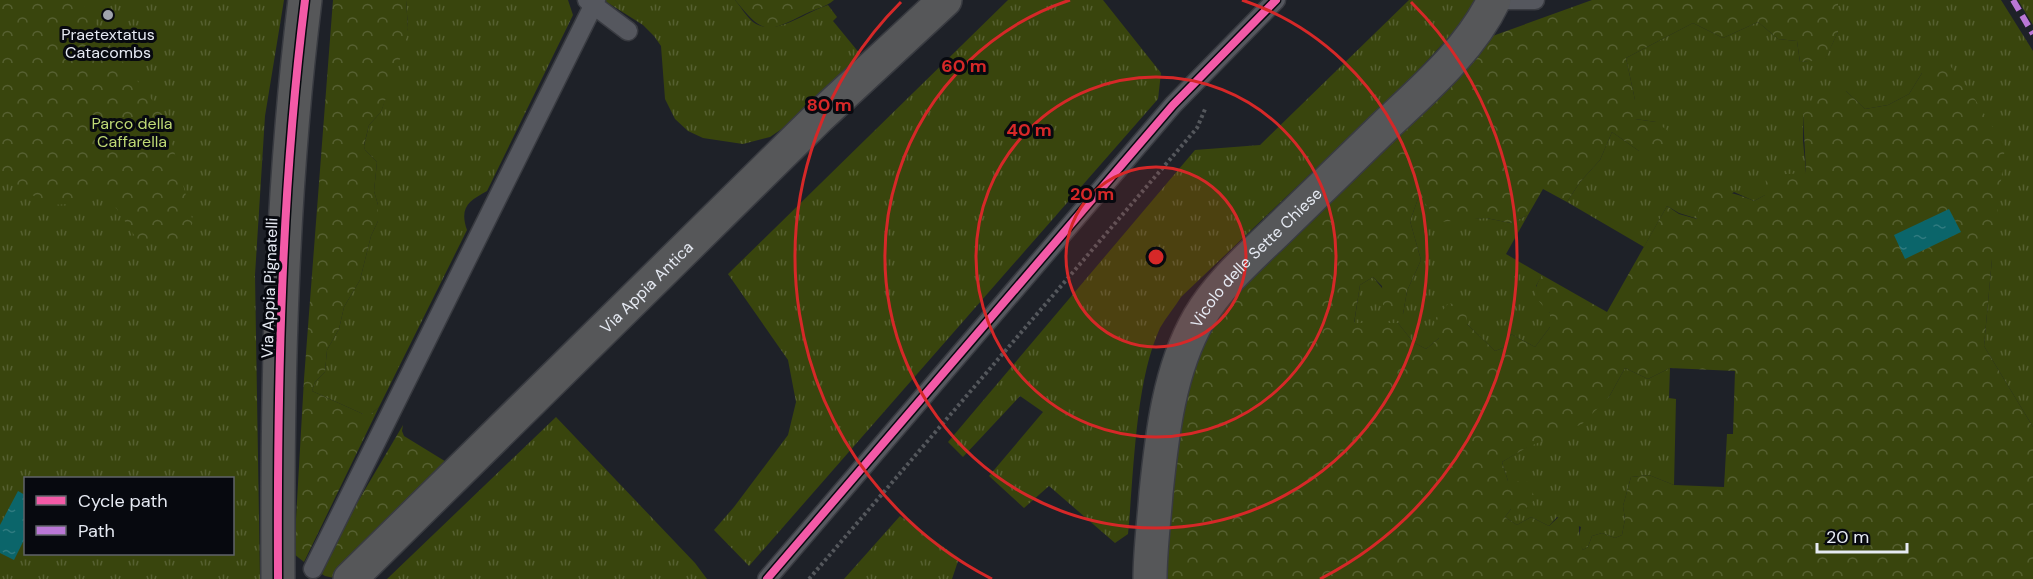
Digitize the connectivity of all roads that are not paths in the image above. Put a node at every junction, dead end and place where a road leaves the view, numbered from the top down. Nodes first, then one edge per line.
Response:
1 (305, 0) edge
2 (945, 0) edge
3 (1276, 0) edge
4 (1494, 0) edge
5 (1505, 0) edge
6 (1535, 0) edge
7 (592, 2) edge
8 (628, 31) dead end
9 (312, 569) dead end
10 (278, 579) edge
11 (350, 579) edge
12 (767, 579) edge
13 (1150, 579) edge

1 - 10 main road, Via Appia Pignatelli
2 - 11 main road, Via Appia Antica
3 - 12 lane
4 - 13 main road, Vicolo delle Sette Chiese
5 - 6 lane
7 - 8 lane
7 - 9 lane

